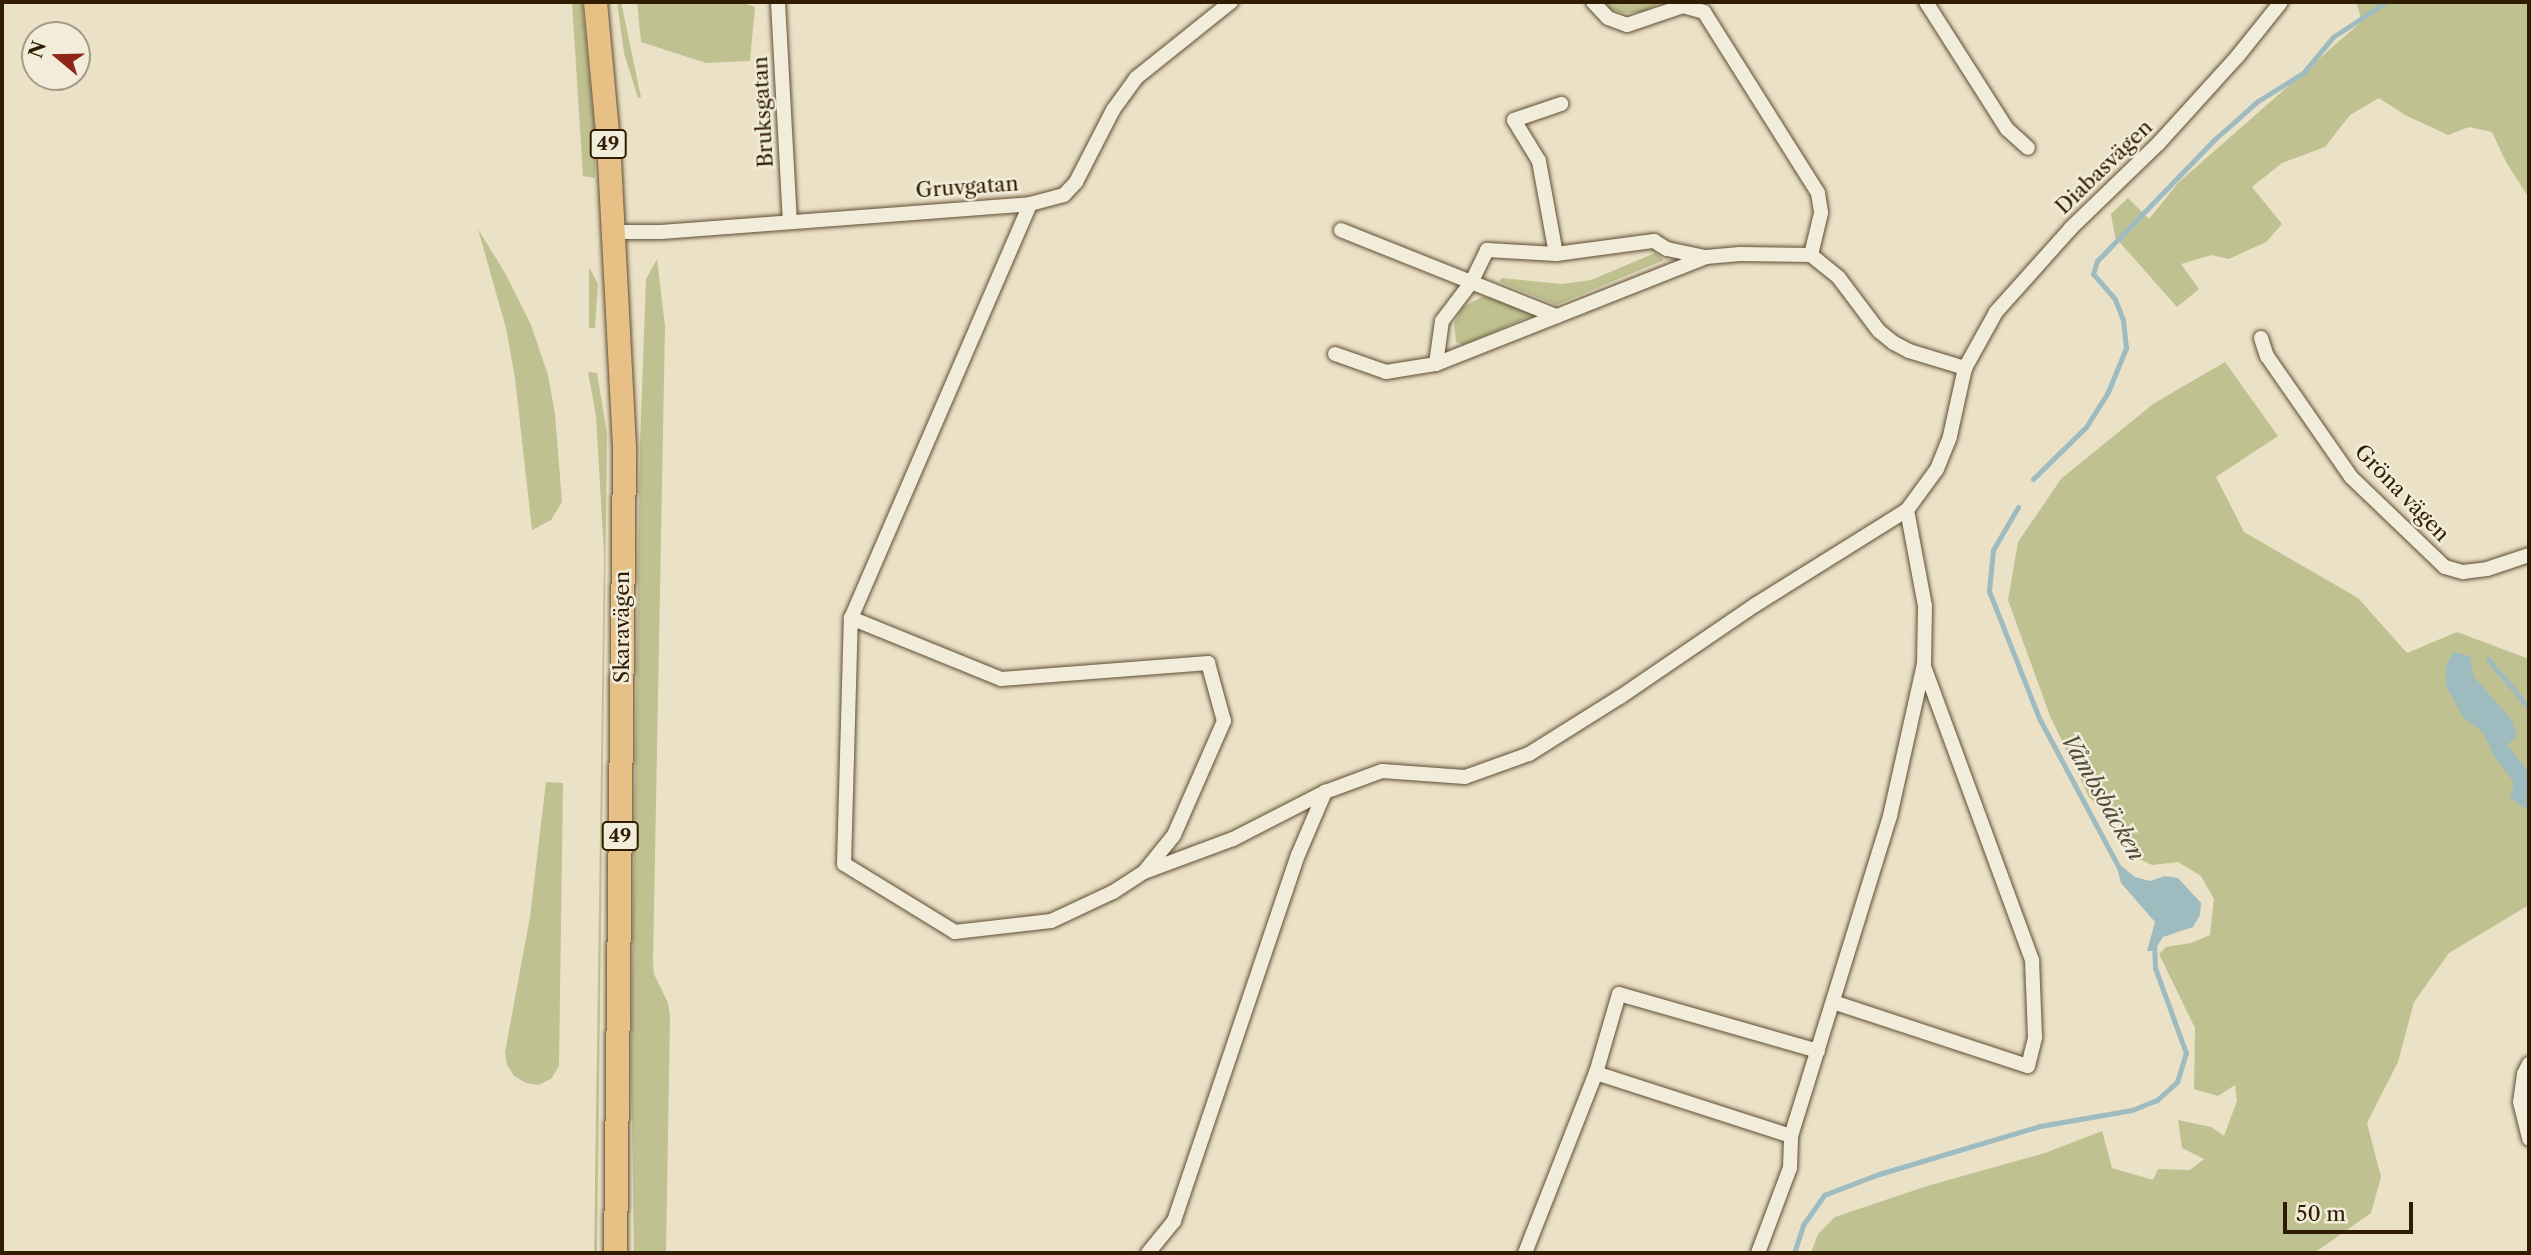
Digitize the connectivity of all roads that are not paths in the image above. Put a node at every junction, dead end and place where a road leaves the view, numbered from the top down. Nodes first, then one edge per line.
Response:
1 (596, 2) edge
2 (778, 2) edge
3 (1231, 2) edge
4 (1593, 2) edge
5 (1926, 2) edge
6 (2281, 2) edge
7 (1560, 104) dead end
8 (2028, 148) dead end
9 (1030, 204) junction
10 (790, 221) junction
11 (1341, 230) dead end
12 (612, 232) junction
13 (1556, 254) junction
14 (1811, 255) junction
15 (1706, 257) junction
16 (1471, 283) junction
17 (1556, 316) junction
18 (2261, 338) dead end
19 (1335, 354) dead end
20 (1437, 363) junction
21 (1965, 368) junction
22 (1907, 510) junction
23 (2529, 555) edge
24 (851, 618) junction
25 (1924, 664) junction
26 (1325, 792) junction
27 (1144, 872) junction
28 (1833, 1002) junction
29 (1818, 1051) junction
30 (2529, 1064) edge
31 (1596, 1073) junction
32 (1791, 1136) junction
33 (2529, 1139) edge
34 (615, 1253) edge
35 (1148, 1253) edge
36 (1525, 1253) edge
37 (1758, 1253) edge

1 - 12 main road, Skaravägen / 49
2 - 10 street, Bruksgatan
3 - 9 street, Gruvgatan
4 - 14 street
5 - 8 street
6 - 21 street, Diabasvägen
7 - 13 street
9 - 10 street, Gruvgatan
9 - 24 street
10 - 12 street, Gruvgatan
11 - 16 street
12 - 34 main road, Skaravägen / 49
13 - 15 street
13 - 16 street
14 - 15 street
14 - 21 street
15 - 17 street
16 - 17 street
16 - 20 street
17 - 20 street
18 - 23 street, Gröna vägen
19 - 20 street
21 - 22 street, Diabasvägen
22 - 25 street
22 - 26 street
24 - 27 street
24 - 27 street
25 - 28 street
25 - 28 street
26 - 27 street
26 - 35 street
28 - 29 street
29 - 31 street
29 - 32 street
30 - 33 street
31 - 32 street
31 - 36 street
32 - 37 street

